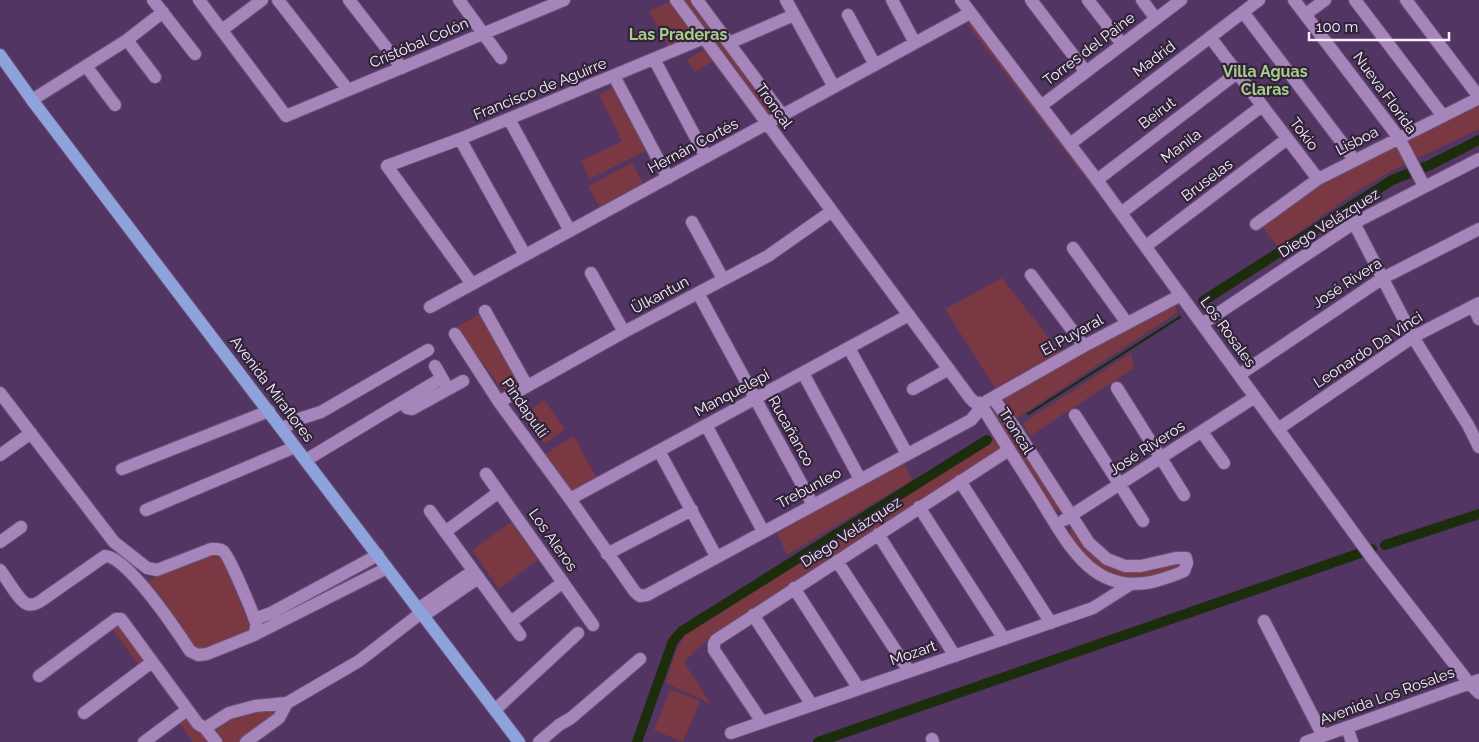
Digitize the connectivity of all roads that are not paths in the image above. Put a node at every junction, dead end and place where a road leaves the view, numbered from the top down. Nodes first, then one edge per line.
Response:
1 (153, 0) edge
2 (199, 0) edge
3 (262, 0) edge
4 (350, 0) edge
5 (459, 0) edge
6 (564, 0) edge
7 (676, 0) edge
8 (786, 0) edge
9 (892, 0) edge
10 (961, 0) edge
11 (1031, 0) edge
12 (1088, 0) edge
13 (1142, 0) edge
14 (1181, 0) edge
15 (1259, 0) edge
16 (1294, 0) edge
17 (1325, 0) edge
18 (1355, 0) edge
19 (1406, 0) edge
20 (283, 2) edge
21 (704, 2) edge
22 (163, 12) junction
23 (970, 12) junction
24 (1243, 12) junction
25 (1306, 14) junction
26 (794, 15) junction
27 (848, 15) dead end
28 (1156, 19) junction
29 (222, 30) junction
30 (483, 34) junction
31 (1210, 37) junction
32 (704, 38) junction
33 (127, 40) junction
34 (729, 43) junction
35 (915, 43) junction
36 (1122, 44) junction
37 (195, 54) dead end
38 (0, 55) edge
39 (501, 58) dead end
40 (654, 59) junction
41 (875, 65) junction
42 (86, 66) junction
43 (402, 68) junction
44 (1086, 72) junction
45 (1236, 72) junction
46 (614, 76) junction
47 (155, 77) dead end
48 (834, 87) junction
49 (348, 90) junction
50 (1479, 97) edge
51 (32, 100) junction
52 (115, 105) dead end
53 (1041, 106) junction
54 (1262, 106) junction
55 (783, 116) junction
56 (1443, 116) junction
57 (509, 119) junction
58 (767, 125) junction
59 (1400, 138) junction
60 (460, 139) junction
61 (1287, 139) junction
62 (1070, 144) junction
63 (706, 157) junction
64 (1479, 159) edge
65 (1354, 160) junction
66 (668, 178) junction
67 (1318, 179) junction
68 (1097, 180) junction
69 (1422, 183) junction
70 (832, 211) junction
71 (1121, 213) junction
72 (692, 222) dead end
73 (1354, 223) junction
74 (1256, 224) dead end
75 (1479, 229) edge
76 (570, 231) junction
77 (1146, 246) junction
78 (1073, 248) dead end
79 (525, 256) junction
80 (591, 273) dead end
81 (1031, 275) dead end
82 (1382, 278) junction
83 (723, 279) junction
84 (472, 284) junction
85 (698, 293) junction
86 (1181, 295) junction
87 (1476, 305) edge
88 (430, 307) dead end
89 (485, 311) dead end
90 (909, 315) junction
91 (1479, 319) edge
92 (1127, 323) junction
93 (1202, 324) junction
94 (624, 332) junction
95 (455, 334) dead end
96 (1413, 337) junction
97 (1084, 346) junction
98 (849, 348) junction
99 (428, 350) dead end
100 (435, 366) dead end
101 (949, 369) junction
102 (803, 373) junction
103 (1239, 375) junction
104 (463, 381) dead end
105 (446, 383) junction
106 (527, 386) junction
107 (1117, 388) dead end
108 (913, 389) dead end
109 (0, 393) edge
110 (1255, 397) junction
111 (993, 398) junction
112 (755, 399) junction
113 (499, 402) junction
114 (980, 403) junction
115 (269, 411) junction
116 (1075, 415) dead end
117 (1473, 422) edge
118 (706, 425) junction
119 (282, 429) junction
120 (1278, 429) junction
121 (1202, 432) junction
122 (31, 433) junction
123 (1479, 446) edge
124 (296, 447) junction
125 (1009, 450) junction
126 (659, 451) junction
127 (907, 454) junction
128 (0, 455) edge
129 (1161, 458) junction
130 (306, 460) junction
131 (1224, 463) dead end
132 (122, 469) dead end
133 (486, 474) dead end
134 (860, 479) junction
135 (960, 481) junction
136 (1120, 484) junction
137 (499, 492) junction
138 (1184, 496) dead end
139 (570, 499) junction
140 (813, 505) junction
141 (919, 507) junction
142 (146, 510) dead end
143 (692, 510) junction
144 (430, 511) dead end
145 (1071, 516) junction
146 (1143, 520) dead end
147 (1056, 525) junction
148 (21, 527) dead end
149 (763, 531) junction
150 (445, 532) junction
151 (878, 534) junction
152 (0, 542) edge
153 (114, 542) junction
154 (607, 554) junction
155 (378, 555) junction
156 (110, 556) junction
157 (716, 556) junction
158 (837, 561) junction
159 (387, 568) junction
160 (0, 570) edge
161 (157, 570) junction
162 (476, 574) junction
163 (1102, 576) junction
164 (563, 582) junction
165 (1131, 584) junction
166 (144, 587) junction
167 (794, 588) junction
168 (647, 594) joint
169 (1105, 601) junction
170 (421, 613) junction
171 (754, 615) junction
172 (254, 618) junction
173 (1264, 621) dead end
174 (511, 622) junction
175 (1052, 622) junction
176 (593, 625) dead end
177 (578, 633) dead end
178 (254, 634) junction
179 (520, 635) dead end
180 (1004, 639) junction
181 (955, 656) junction
182 (640, 659) dead end
183 (152, 662) junction
184 (908, 672) junction
185 (39, 676) dead end
186 (1474, 682) edge
187 (859, 689) junction
188 (1479, 693) edge
189 (287, 703) junction
190 (812, 704) junction
191 (188, 710) junction
192 (495, 710) junction
193 (84, 713) dead end
194 (762, 722) junction
195 (1347, 727) junction
196 (206, 728) junction
197 (731, 733) dead end
198 (1323, 736) junction
199 (144, 742) edge
200 (216, 742) edge
201 (246, 742) edge
202 (519, 742) edge
203 (539, 742) edge
204 (1306, 742) edge
205 (1352, 742) edge

1 - 22 street
2 - 29 street
3 - 29 street
4 - 43 street
5 - 30 street
6 - 30 street, Cristóbal Colón
7 - 32 street, Troncal
8 - 26 street
9 - 35 street
10 - 23 street, Los Rosales
11 - 44 street
12 - 36 street
13 - 28 street
14 - 28 street, Torres del Paine
15 - 24 street, Madrid
16 - 25 street, Nueva Florida
17 - 25 street
18 - 56 street
19 - 50 street
20 - 49 street
21 - 34 street, Troncal
22 - 33 street
22 - 37 street
23 - 35 street, Hernán Cortés
23 - 53 street, Los Rosales
24 - 31 street, Madrid
24 - 65 street
25 - 59 street, Nueva Florida
26 - 34 street
26 - 48 street
27 - 41 street
28 - 36 street, Torres del Paine
29 - 49 street, Cristóbal Colón
30 - 39 street
30 - 43 street, Cristóbal Colón
31 - 45 street, Tokio
31 - 62 street, Madrid
32 - 40 street, Francisco de Aguirre
32 - 58 street, Troncal
33 - 42 street
33 - 47 street
34 - 55 street, Troncal
35 - 41 street, Hernán Cortés
36 - 44 street, Torres del Paine
38 - 51 main road, Avenida Miraflores
40 - 46 street, Francisco de Aguirre
40 - 63 street
41 - 48 street, Hernán Cortés
42 - 51 street
42 - 52 street
43 - 49 street, Cristóbal Colón
44 - 53 street, Torres del Paine
45 - 54 street, Tokio
45 - 68 street, Beirut
46 - 57 street, Francisco de Aguirre
46 - 66 street
48 - 55 street, Hernán Cortés
50 - 56 street, Lisboa
51 - 115 main road, Avenida Miraflores
53 - 62 street, Los Rosales
54 - 61 street, Tokio
54 - 71 street, Manila
55 - 58 street, Hernán Cortés
56 - 59 street, Lisboa
57 - 60 street, Francisco de Aguirre
57 - 76 street
58 - 63 street, Hernán Cortés
58 - 70 street, Troncal
59 - 65 street, Lisboa
59 - 69 street, Nueva Florida
60 - 79 street
60 - 84 street, Francisco de Aguirre
61 - 67 street, Tokio
61 - 77 street, Bruselas
62 - 68 street, Los Rosales
63 - 66 street, Hernán Cortés
64 - 69 street, Diego Velázquez
65 - 67 street, Lisboa
66 - 76 street, Hernán Cortés
67 - 74 street, Lisboa
68 - 71 street, Los Rosales
69 - 73 street, Diego Velázquez
70 - 83 street, Ülkantun
70 - 90 street, Troncal
71 - 77 street, Los Rosales
72 - 83 street
73 - 82 street
73 - 93 street, Diego Velázquez
75 - 82 street, José Rivera
76 - 79 street, Hernán Cortés
77 - 86 street, Los Rosales
78 - 92 street
79 - 84 street, Hernán Cortés
80 - 94 street
81 - 97 street
82 - 96 street
82 - 103 street, José Rivera
83 - 85 street, Ülkantun
84 - 88 street, Hernán Cortés
85 - 94 street, Ülkantun
85 - 112 street, Rucañanco
86 - 92 street, El Puyaral
86 - 93 street, Los Rosales
87 - 91 street
87 - 96 street, Leonardo Da Vinci
89 - 106 street
90 - 98 street, Manquelepi
90 - 101 street, Troncal
92 - 97 street, El Puyaral
93 - 103 street, Los Rosales
94 - 106 street, Ülkantun
95 - 113 street, Pindapulli
96 - 117 street
96 - 120 street, Leonardo Da Vinci
97 - 111 street, El Puyaral
98 - 102 street, Manquelepi
98 - 127 street
99 - 119 street
100 - 105 street
101 - 108 street
101 - 114 street, Troncal
102 - 112 street, Manquelepi
102 - 134 street
103 - 110 street, Los Rosales
104 - 105 street
105 - 130 street
106 - 113 street, Ülkantun
107 - 129 street
109 - 122 street
110 - 120 street, Los Rosales
110 - 121 street, José Riveros
111 - 114 street, El Puyaral
111 - 145 street, Troncal
112 - 118 street, Manquelepi
112 - 140 street, Rucañanco
113 - 139 street, Pindapulli
114 - 125 street, Troncal
114 - 127 street, Trebunleo
115 - 119 main road, Avenida Miraflores
115 - 132 street
116 - 136 street
117 - 123 street
118 - 126 street, Manquelepi
118 - 149 street
119 - 124 main road, Avenida Miraflores
120 - 186 street, Los Rosales
121 - 129 street, José Riveros
121 - 131 street
122 - 128 street
122 - 153 street
124 - 130 main road, Avenida Miraflores
124 - 142 street
125 - 135 street, Diego Velázquez
125 - 147 street, Troncal
126 - 139 street, Manquelepi
126 - 143 street
127 - 134 street, Trebunleo
129 - 136 street, José Riveros
129 - 138 street
130 - 155 main road, Avenida Miraflores
133 - 137 street, Los Aleros
134 - 140 street, Trebunleo
135 - 141 street, Diego Velázquez
135 - 175 street
136 - 145 street, José Riveros
136 - 146 street
137 - 150 street
137 - 164 street, Los Aleros
139 - 154 street, Pindapulli
140 - 149 street, Trebunleo
141 - 151 street, Diego Velázquez
141 - 180 street
143 - 154 street
143 - 157 street
144 - 150 street
145 - 147 street, José Riveros
145 - 165 street, Troncal
147 - 163 street, Troncal
148 - 152 street
149 - 157 street, Trebunleo
150 - 162 street
151 - 158 street, Diego Velázquez
151 - 181 street
153 - 156 street
153 - 161 street
154 - 168 street, Pindapulli
155 - 159 main road, Avenida Miraflores
155 - 172 street
156 - 160 street
156 - 166 street
157 - 168 street, Trebunleo
158 - 167 street, Diego Velázquez
158 - 184 street
159 - 170 main road, Avenida Miraflores
159 - 178 street
161 - 166 street
161 - 172 street
162 - 170 street
162 - 174 street
163 - 165 street, Troncal
163 - 169 street
164 - 174 street
164 - 176 street, Los Aleros
165 - 169 street, Mozart
166 - 178 street
167 - 171 street, Diego Velázquez
167 - 187 street
169 - 175 street, Mozart
170 - 189 street
170 - 192 main road, Avenida Miraflores
171 - 190 street
171 - 194 street, Diego Velázquez
172 - 178 street
173 - 198 street
174 - 179 street
175 - 180 street, Mozart
177 - 192 street
180 - 181 street, Mozart
181 - 184 street, Mozart
182 - 203 street
183 - 185 street
183 - 191 street
183 - 193 street
184 - 187 street, Mozart
186 - 188 street, Los Rosales
186 - 195 street, Avenida Los Rosales
187 - 190 street, Mozart
189 - 196 street
189 - 201 street
190 - 194 street, Mozart
191 - 196 street
191 - 199 street
192 - 202 main road, Avenida Miraflores
194 - 197 street, Mozart
195 - 198 street, Avenida Los Rosales
195 - 205 street
196 - 200 street
198 - 204 street, Avenida Los Rosales

